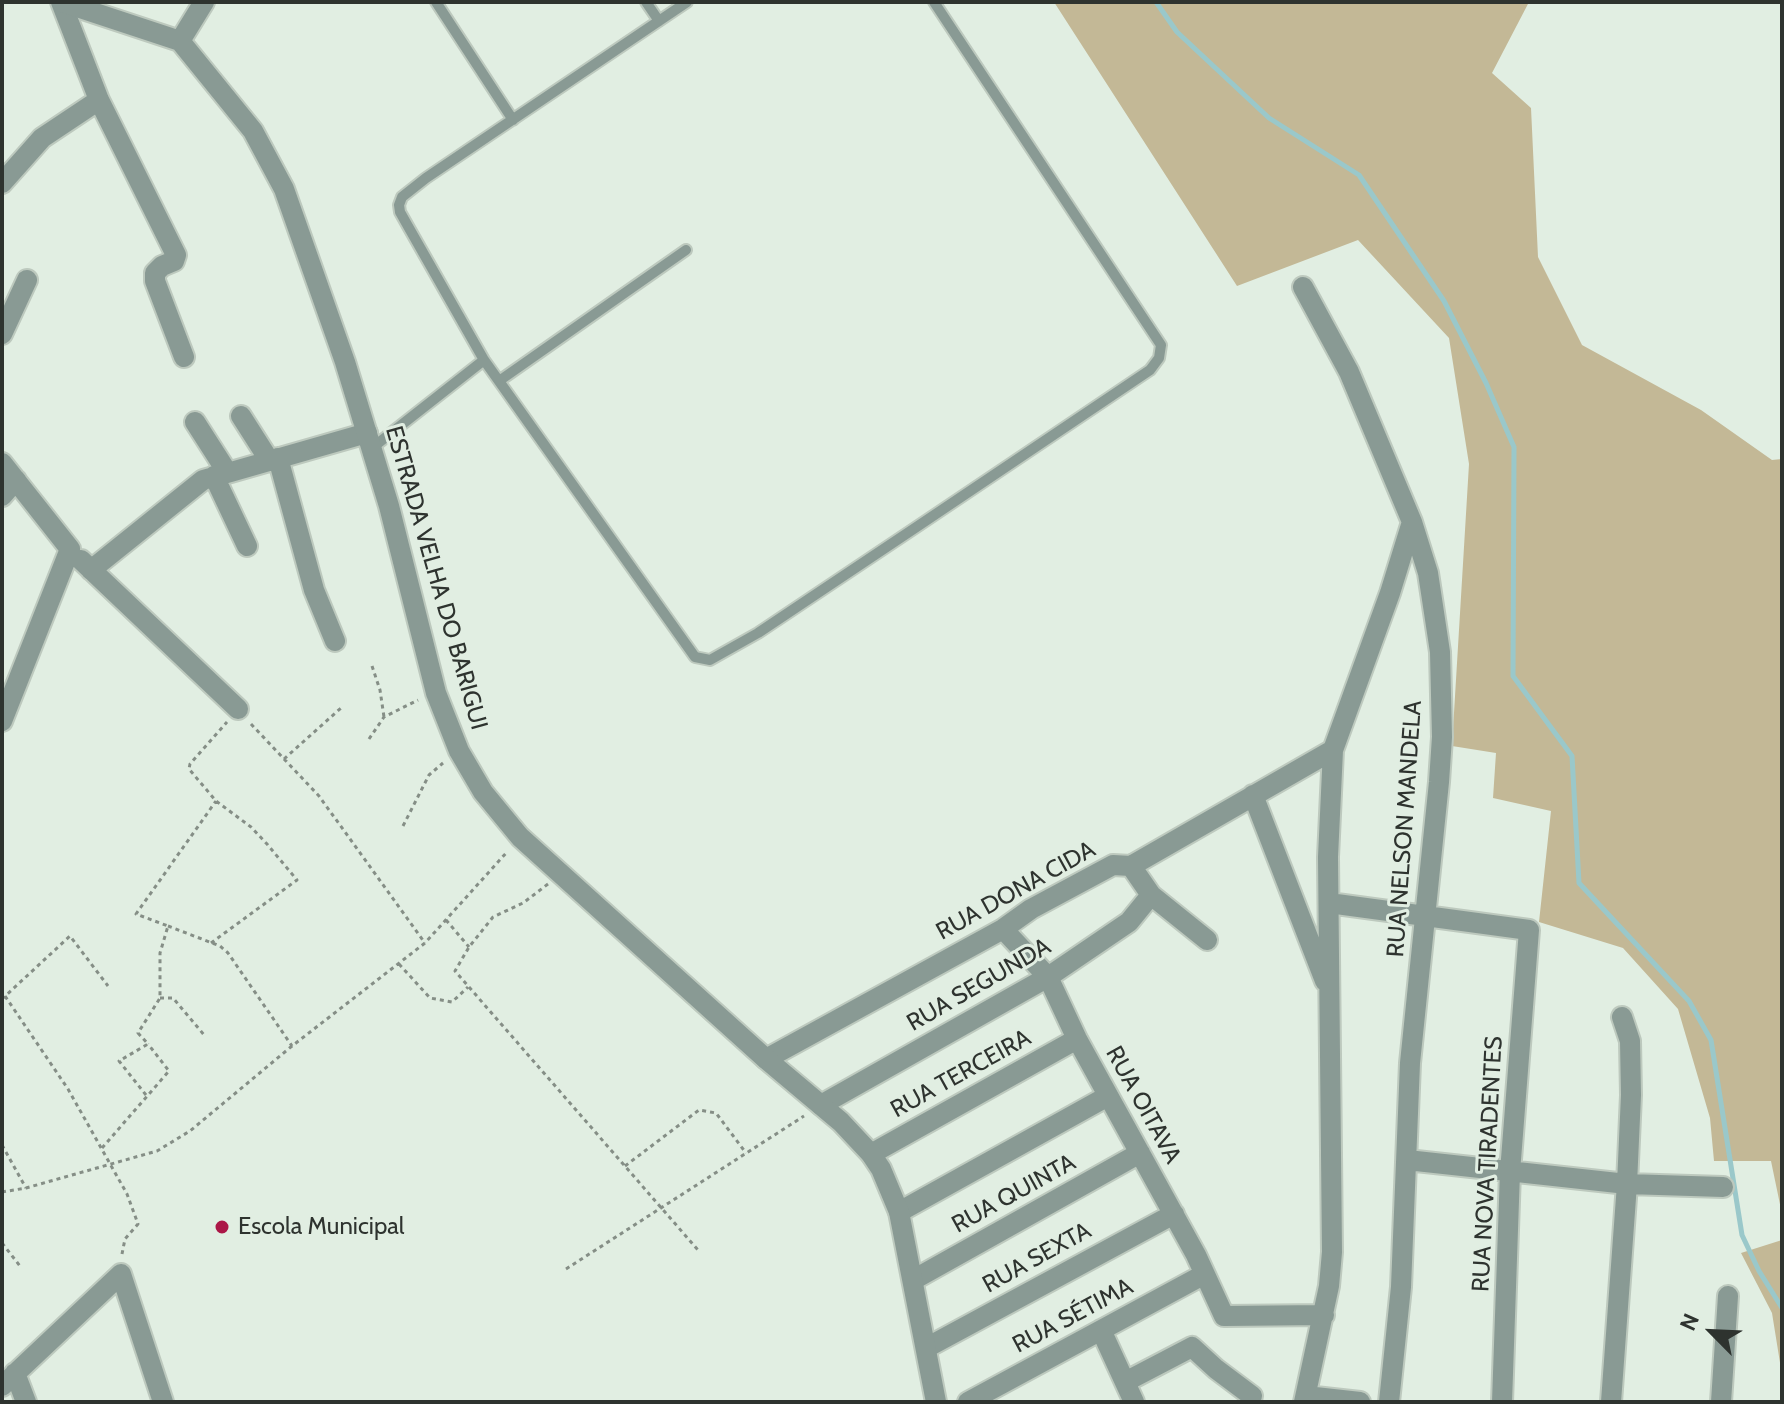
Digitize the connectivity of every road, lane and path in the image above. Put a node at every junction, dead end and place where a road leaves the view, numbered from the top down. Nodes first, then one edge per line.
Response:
1 (62, 2) edge
2 (204, 2) edge
3 (436, 2) edge
4 (646, 2) edge
5 (687, 2) edge
6 (934, 2) edge
7 (659, 21) junction
8 (180, 41) junction
9 (99, 100) junction
10 (513, 120) junction
11 (2, 183) edge
12 (686, 250) dead end
13 (27, 280) dead end
14 (1303, 287) dead end
15 (2, 334) edge
16 (184, 357) dead end
17 (484, 360) junction
18 (499, 381) junction
19 (241, 416) dead end
20 (195, 422) dead end
21 (370, 441) junction
22 (273, 459) junction
23 (2, 463) edge
24 (220, 474) junction
25 (9, 488) edge
26 (1412, 522) junction
27 (247, 546) dead end
28 (70, 549) junction
29 (91, 570) junction
30 (335, 641) dead end
31 (372, 666) dead end
32 (436, 693) junction
33 (341, 708) dead end
34 (238, 709) junction
35 (384, 717) junction
36 (2, 721) edge
37 (369, 739) dead end
38 (1333, 750) junction
39 (459, 751) junction
40 (284, 759) junction
41 (1253, 795) junction
42 (216, 801) junction
43 (403, 826) dead end
44 (520, 837) junction
45 (1131, 866) junction
46 (560, 874) junction
47 (1151, 895) junction
48 (1329, 903) junction
49 (1425, 915) junction
50 (446, 920) junction
51 (168, 926) junction
52 (1003, 929) junction
53 (1207, 940) dead end
54 (211, 943) junction
55 (425, 943) junction
56 (469, 947) junction
57 (399, 964) junction
58 (1048, 977) junction
59 (108, 986) dead end
60 (468, 987) junction
61 (1331, 996) junction
62 (4, 998) edge
63 (160, 998) junction
64 (1622, 1017) dead end
65 (205, 1036) dead end
66 (1077, 1039) junction
67 (148, 1044) junction
68 (292, 1046) junction
69 (766, 1059) junction
70 (146, 1095) junction
71 (1108, 1096) junction
72 (821, 1105) junction
73 (2, 1145) edge
74 (102, 1148) junction
75 (1140, 1153) junction
76 (747, 1154) junction
77 (871, 1154) junction
78 (1407, 1160) junction
79 (111, 1163) junction
80 (625, 1166) junction
81 (1510, 1172) junction
82 (1627, 1184) junction
83 (1723, 1187) dead end
84 (26, 1188) junction
85 (2, 1192) edge
86 (662, 1208) junction
87 (899, 1212) junction
88 (1174, 1214) junction
89 (2, 1243) edge
90 (698, 1250) dead end
91 (20, 1266) dead end
92 (566, 1269) dead end
93 (121, 1274) junction
94 (1203, 1275) junction
95 (913, 1280) junction
96 (1728, 1296) dead end
97 (1324, 1315) junction
98 (1101, 1330) junction
99 (926, 1348) junction
100 (9, 1380) edge
101 (1125, 1382) junction
102 (1252, 1396) dead end
103 (1305, 1399) edge
104 (26, 1402) edge
105 (163, 1402) edge
106 (936, 1402) edge
107 (968, 1402) edge
108 (1134, 1402) edge
109 (1360, 1402) edge
110 (1389, 1402) edge
111 (1502, 1402) edge
112 (1611, 1402) edge
113 (1721, 1402) edge

1 - 8 street
1 - 9 street
2 - 8 street
3 - 10 lane
4 - 7 lane
5 - 7 lane
6 - 18 lane
7 - 10 lane
8 - 21 street, ESTRADA VELHA DO BARIGUI
9 - 11 street
9 - 16 street
10 - 17 lane
12 - 18 lane
13 - 15 street
14 - 26 street, RUA NELSON MANDELA
17 - 18 lane
17 - 21 lane
19 - 22 street
20 - 24 street
21 - 22 street
21 - 32 street, ESTRADA VELHA DO BARIGUI
22 - 24 street
22 - 30 street
23 - 25 street
24 - 27 street
24 - 29 street
25 - 28 street
26 - 38 street
26 - 49 street, RUA NELSON MANDELA
28 - 29 street
28 - 36 street
29 - 34 street
31 - 35 path
32 - 35 path
32 - 39 street, ESTRADA VELHA DO BARIGUI
33 - 40 path
34 - 40 path
34 - 42 path
35 - 37 path
38 - 41 street, RUA DONA CIDA
38 - 48 street
39 - 43 path
39 - 44 street, ESTRADA VELHA DO BARIGUI
40 - 55 path
41 - 45 street, RUA DONA CIDA
41 - 61 street
42 - 51 path
42 - 54 path
44 - 46 street, ESTRADA VELHA DO BARIGUI
44 - 50 path
45 - 47 street
45 - 52 street, RUA DONA CIDA
46 - 56 path
46 - 69 street, ESTRADA VELHA DO BARIGUI
47 - 53 street
47 - 58 street, RUA SEGUNDA
48 - 49 street
48 - 61 street
49 - 78 street, RUA NELSON MANDELA
49 - 81 street, RUA NOVA TIRADENTES
50 - 55 path
50 - 56 path
51 - 54 path
51 - 63 path
52 - 58 street, RUA OITAVA
52 - 69 street, RUA DONA CIDA
54 - 68 path
55 - 57 path
56 - 60 path
57 - 60 path
57 - 68 path
58 - 66 street, RUA OITAVA
58 - 72 street, RUA SEGUNDA
59 - 62 path
60 - 80 path
61 - 97 street
62 - 74 path
63 - 65 path
63 - 67 path
64 - 82 street
66 - 71 street, RUA OITAVA
66 - 77 street, RUA TERCEIRA
67 - 70 path
67 - 70 path
68 - 79 path
69 - 72 street, ESTRADA VELHA DO BARIGUI
70 - 74 path
71 - 75 street, RUA OITAVA
71 - 87 street
72 - 76 path
72 - 77 street, ESTRADA VELHA DO BARIGUI
73 - 84 path
74 - 79 path
75 - 88 street, RUA OITAVA
75 - 95 street, RUA QUINTA
76 - 80 path
76 - 86 path
77 - 87 street, ESTRADA VELHA DO BARIGUI
78 - 81 street
78 - 110 street, RUA NELSON MANDELA
79 - 84 path
79 - 93 path
80 - 86 path
81 - 82 street
81 - 111 street, RUA NOVA TIRADENTES
82 - 83 street
82 - 112 street
84 - 85 path
86 - 90 path
86 - 92 path
87 - 95 street, ESTRADA VELHA DO BARIGUI
88 - 94 street, RUA OITAVA
88 - 99 street, RUA SEXTA
89 - 91 path
93 - 100 street
93 - 105 street
94 - 97 street, RUA OITAVA
94 - 98 street, RUA SÉTIMA
95 - 99 street, ESTRADA VELHA DO BARIGUI
96 - 113 street
97 - 103 street
98 - 101 street
98 - 107 street, RUA SÉTIMA
99 - 106 street, ESTRADA VELHA DO BARIGUI
100 - 104 street
101 - 102 street
101 - 108 street
103 - 109 street

